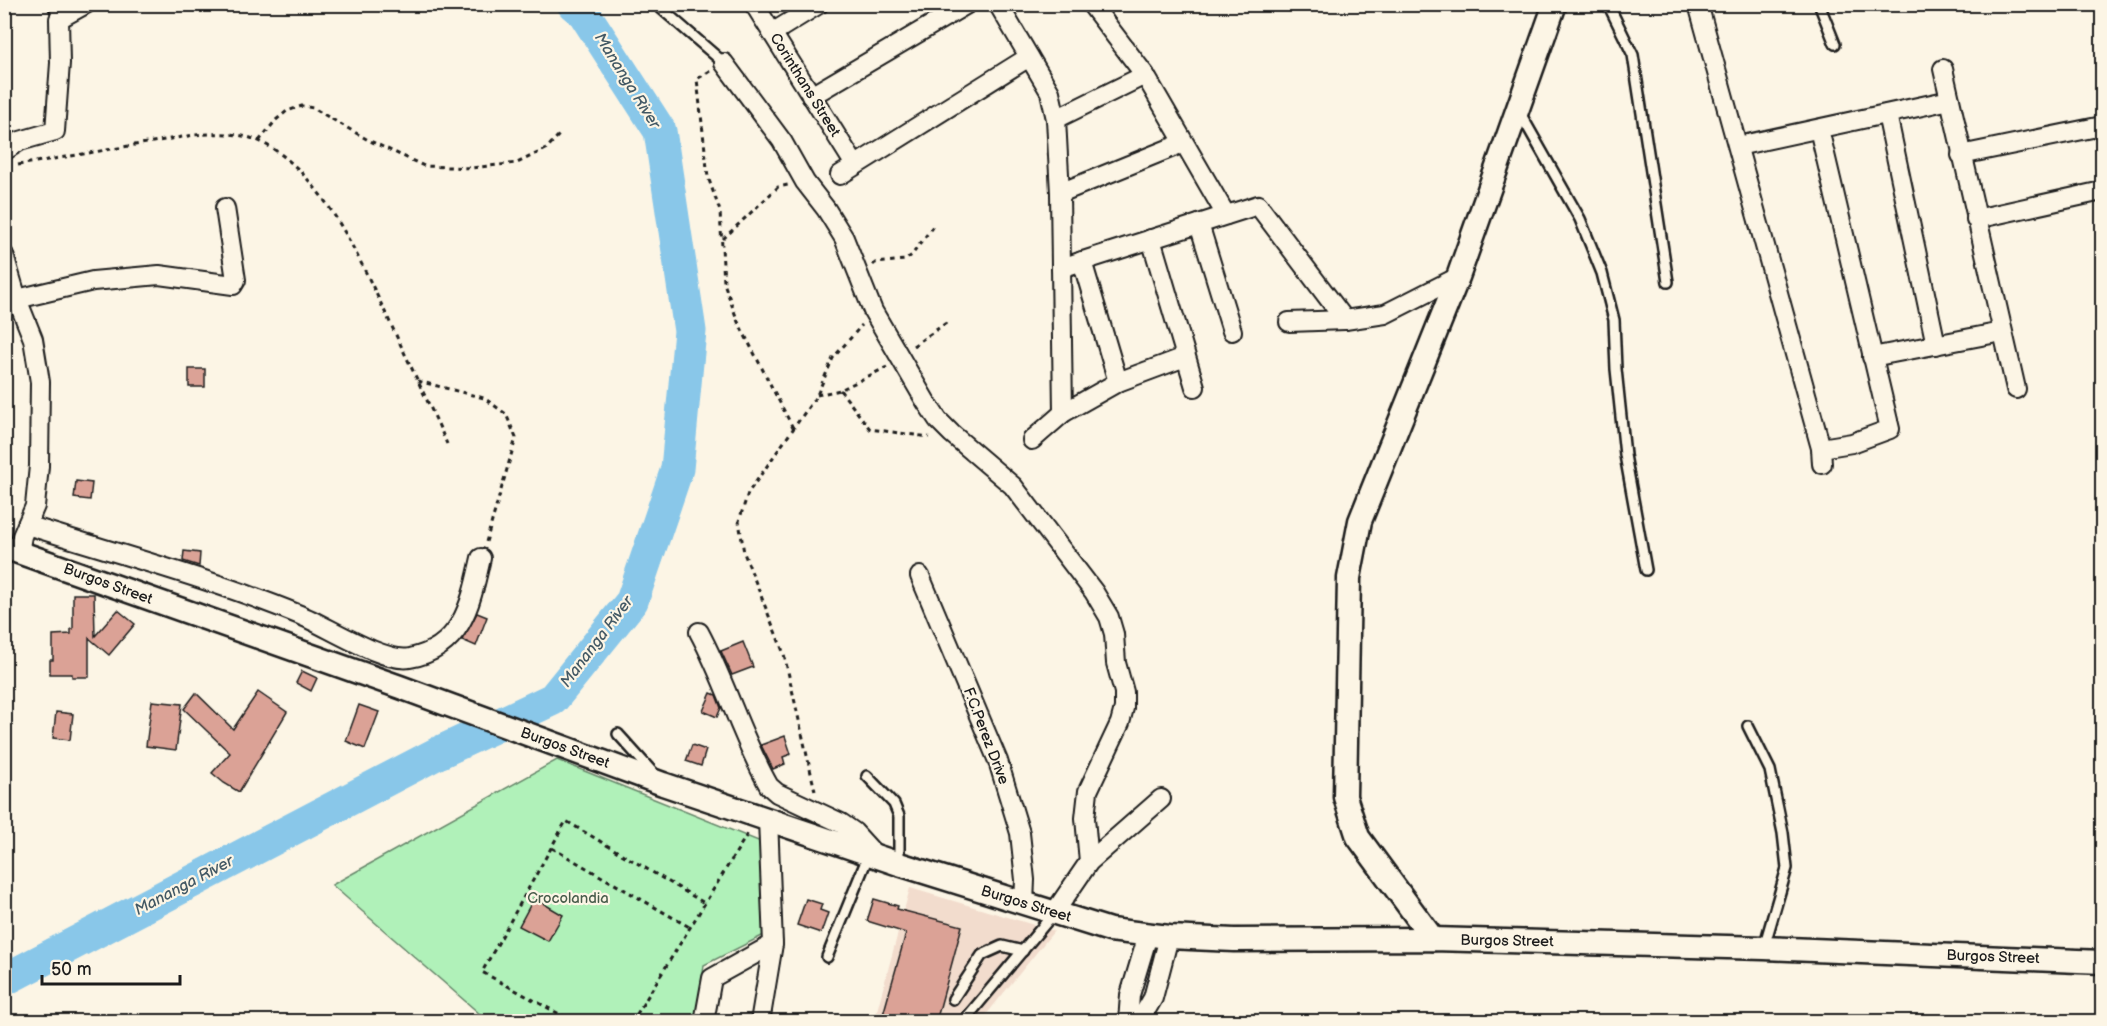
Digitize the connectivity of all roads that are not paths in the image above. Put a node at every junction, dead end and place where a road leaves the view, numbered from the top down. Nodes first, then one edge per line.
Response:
1 (86, 4) edge
2 (656, 4) edge
3 (754, 4) edge
4 (819, 4) edge
5 (967, 4) edge
6 (998, 4) edge
7 (1091, 4) edge
8 (1555, 4) edge
9 (1608, 4) edge
10 (1698, 4) edge
11 (1819, 4) edge
12 (56, 12) edge
13 (772, 33) junction
14 (1835, 44) dead end
15 (1029, 57) junction
16 (724, 63) joint
17 (1943, 69) dead end
18 (1145, 75) junction
19 (811, 96) junction
20 (1950, 100) junction
21 (1518, 110) junction
22 (1887, 114) junction
23 (1056, 119) junction
24 (2103, 126) edge
25 (1819, 129) junction
26 (1184, 143) junction
27 (1738, 146) junction
28 (4, 151) edge
29 (1961, 155) junction
30 (855, 165) junction
31 (840, 175) dead end
32 (2103, 191) edge
33 (1060, 193) junction
34 (225, 208) dead end
35 (1226, 215) junction
36 (1976, 219) junction
37 (1199, 224) junction
38 (1150, 239) junction
39 (4, 255) edge
40 (1082, 261) junction
41 (1061, 268) junction
42 (1458, 277) junction
43 (1668, 282) dead end
44 (17, 299) junction
45 (1345, 320) junction
46 (1289, 322) dead end
47 (1232, 331) dead end
48 (2002, 332) junction
49 (1936, 345) junction
50 (1185, 357) junction
51 (1872, 357) junction
52 (1118, 382) junction
53 (1195, 387) dead end
54 (2016, 389) dead end
55 (1063, 413) junction
56 (1032, 440) dead end
57 (27, 525) junction
58 (12, 550) edge
59 (481, 558) road end
60 (1646, 570) dead end
61 (920, 576) dead end
62 (699, 632) dead end
63 (1748, 726) dead end
64 (618, 734) dead end
65 (867, 776) dead end
66 (663, 784) junction
67 (1161, 799) dead end
68 (768, 819) junction
69 (872, 855) junction
70 (1089, 862) junction
71 (899, 864) junction
72 (1024, 903) junction
73 (1054, 913) junction
74 (1158, 936) junction
75 (1433, 939) junction
76 (773, 944) junction
77 (1764, 948) junction
78 (1023, 951) junction
79 (827, 957) dead end
80 (2103, 962) edge
81 (953, 999) dead end
82 (704, 1022) edge
83 (760, 1022) edge
84 (963, 1022) edge
85 (1128, 1022) edge
86 (1138, 1022) edge

1 - 12 street
2 - 16 lane
3 - 13 street, Corinthans Street
4 - 13 street
5 - 19 street
6 - 15 street
7 - 18 street
8 - 21 street
9 - 43 lane
10 - 27 street
11 - 14 lane
12 - 28 street
13 - 19 street, Corinthans Street
15 - 23 street
15 - 30 street
16 - 70 street
17 - 20 street
18 - 23 street
18 - 26 street
19 - 30 street, Corinthans Street
20 - 22 street
20 - 29 street
21 - 42 street
21 - 60 lane
22 - 25 street
22 - 49 street
23 - 33 street
24 - 29 street
25 - 27 street
25 - 51 street
26 - 33 street
26 - 35 street
27 - 51 street
29 - 36 street
30 - 31 street
32 - 36 street
33 - 41 street
34 - 44 street
35 - 37 street
35 - 45 street
36 - 48 street
37 - 38 street
37 - 47 street
38 - 40 street
38 - 50 street
39 - 44 street
40 - 41 street
40 - 52 street
41 - 55 street
42 - 45 street
42 - 75 street
44 - 57 street
45 - 46 street
48 - 49 street
48 - 54 street
49 - 51 street
50 - 52 street
50 - 53 street
52 - 55 street
55 - 56 street
57 - 58 street
57 - 59 street
58 - 66 street, Burgos Street
61 - 72 street, F.C.Perez Drive
62 - 69 street
63 - 77 lane
64 - 66 lane
65 - 71 lane
66 - 68 street, Burgos Street
67 - 70 street
68 - 69 street, Burgos Street
68 - 76 street
69 - 71 street, Burgos Street
69 - 79 lane
70 - 73 street
71 - 72 street, Burgos Street
72 - 73 street, Burgos Street
73 - 74 street, Burgos Street
73 - 78 lane
74 - 75 street, Burgos Street
74 - 85 street
74 - 86 street
75 - 77 street, Burgos Street
76 - 82 street
76 - 83 street
77 - 80 street, Burgos Street
78 - 81 lane
78 - 84 lane

